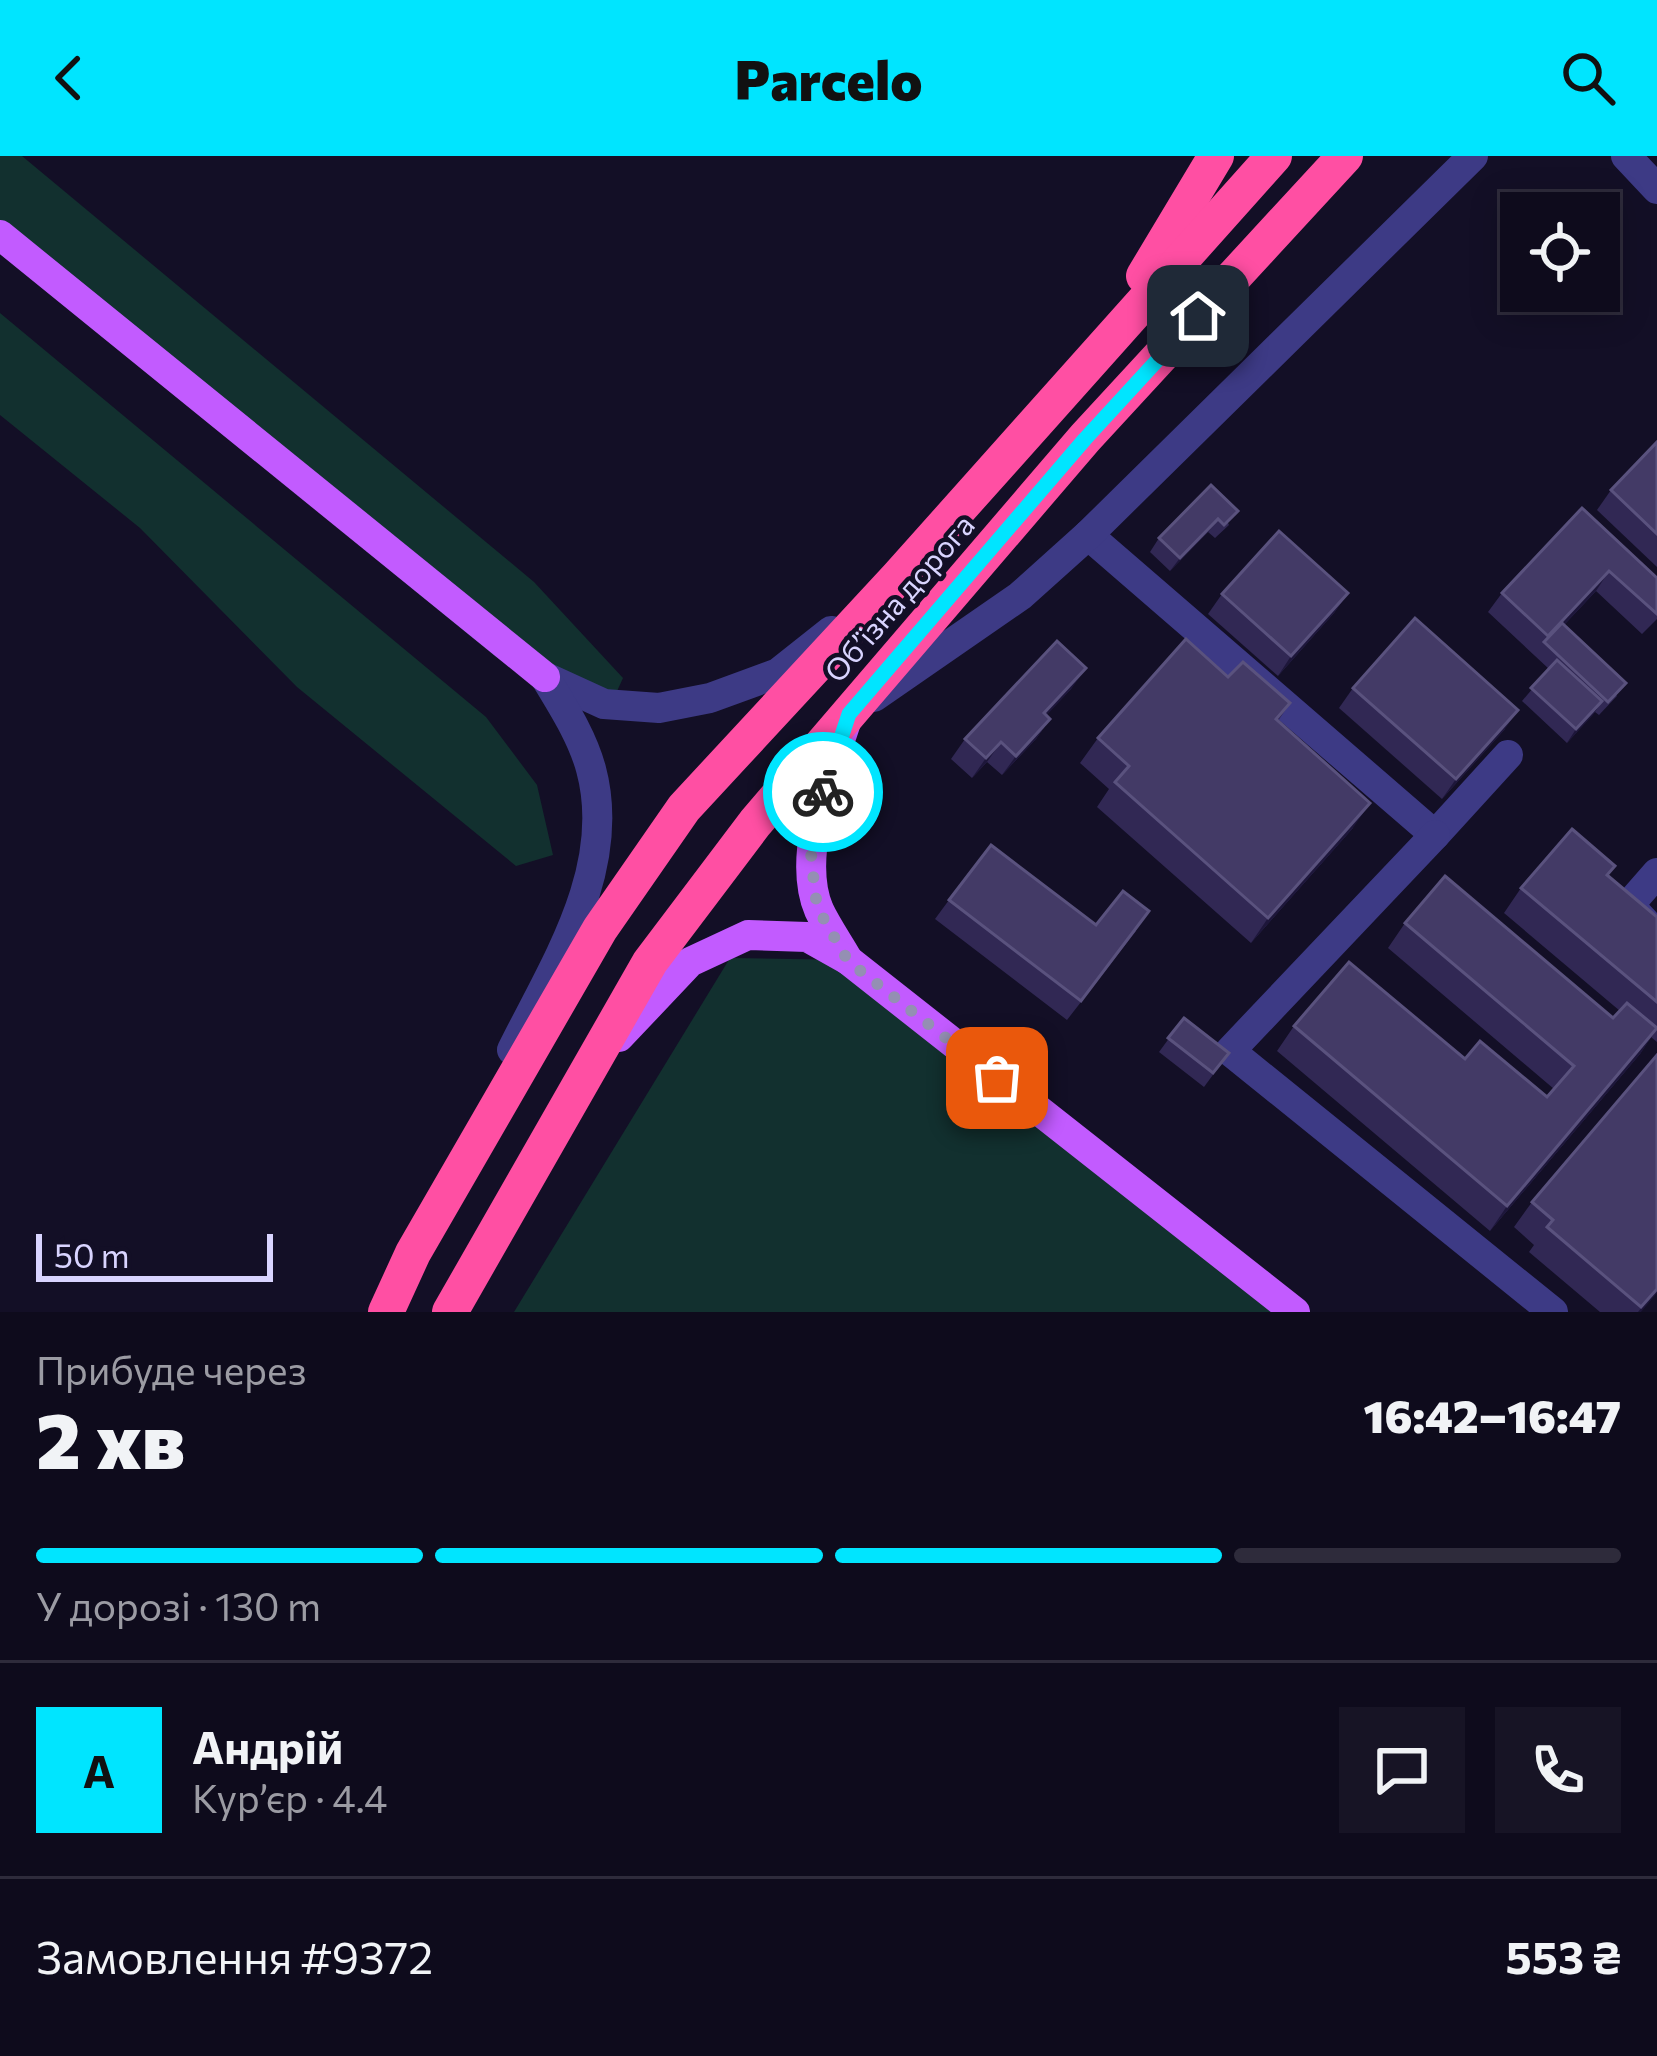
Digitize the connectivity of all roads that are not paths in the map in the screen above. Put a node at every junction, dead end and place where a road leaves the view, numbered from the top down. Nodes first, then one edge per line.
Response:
1 (1216, 156) edge
2 (1274, 156) edge
3 (1345, 156) edge
4 (1473, 156) edge
5 (1626, 156) edge
6 (1657, 189) edge
7 (0, 235) edge
8 (1104, 345) junction
9 (1088, 535) junction
10 (898, 577) junction
11 (545, 677) junction
12 (849, 714) junction
13 (1508, 755) dead end
14 (1435, 835) junction
15 (1657, 873) edge
16 (1657, 934) edge
17 (848, 961) junction
18 (583, 1078) junction
19 (413, 1253) junction
20 (386, 1312) edge
21 (450, 1312) edge
22 (1295, 1312) edge
23 (1553, 1312) edge

1 - 8 highway
2 - 8 highway, Обʼїзна дорога
3 - 12 highway, Обʼїзна дорога
4 - 9 street
5 - 6 street
7 - 11 main road
8 - 10 highway, Обʼїзна дорога
9 - 12 street
9 - 14 street
10 - 11 street
10 - 19 highway, Обʼїзна дорога
11 - 19 street
12 - 17 main road
12 - 18 highway, Обʼїзна дорога
13 - 14 street
14 - 23 street
15 - 16 street
17 - 18 main road
17 - 22 main road
18 - 21 highway, Обʼїзна дорога
19 - 20 highway, Обʼїзна дорога

